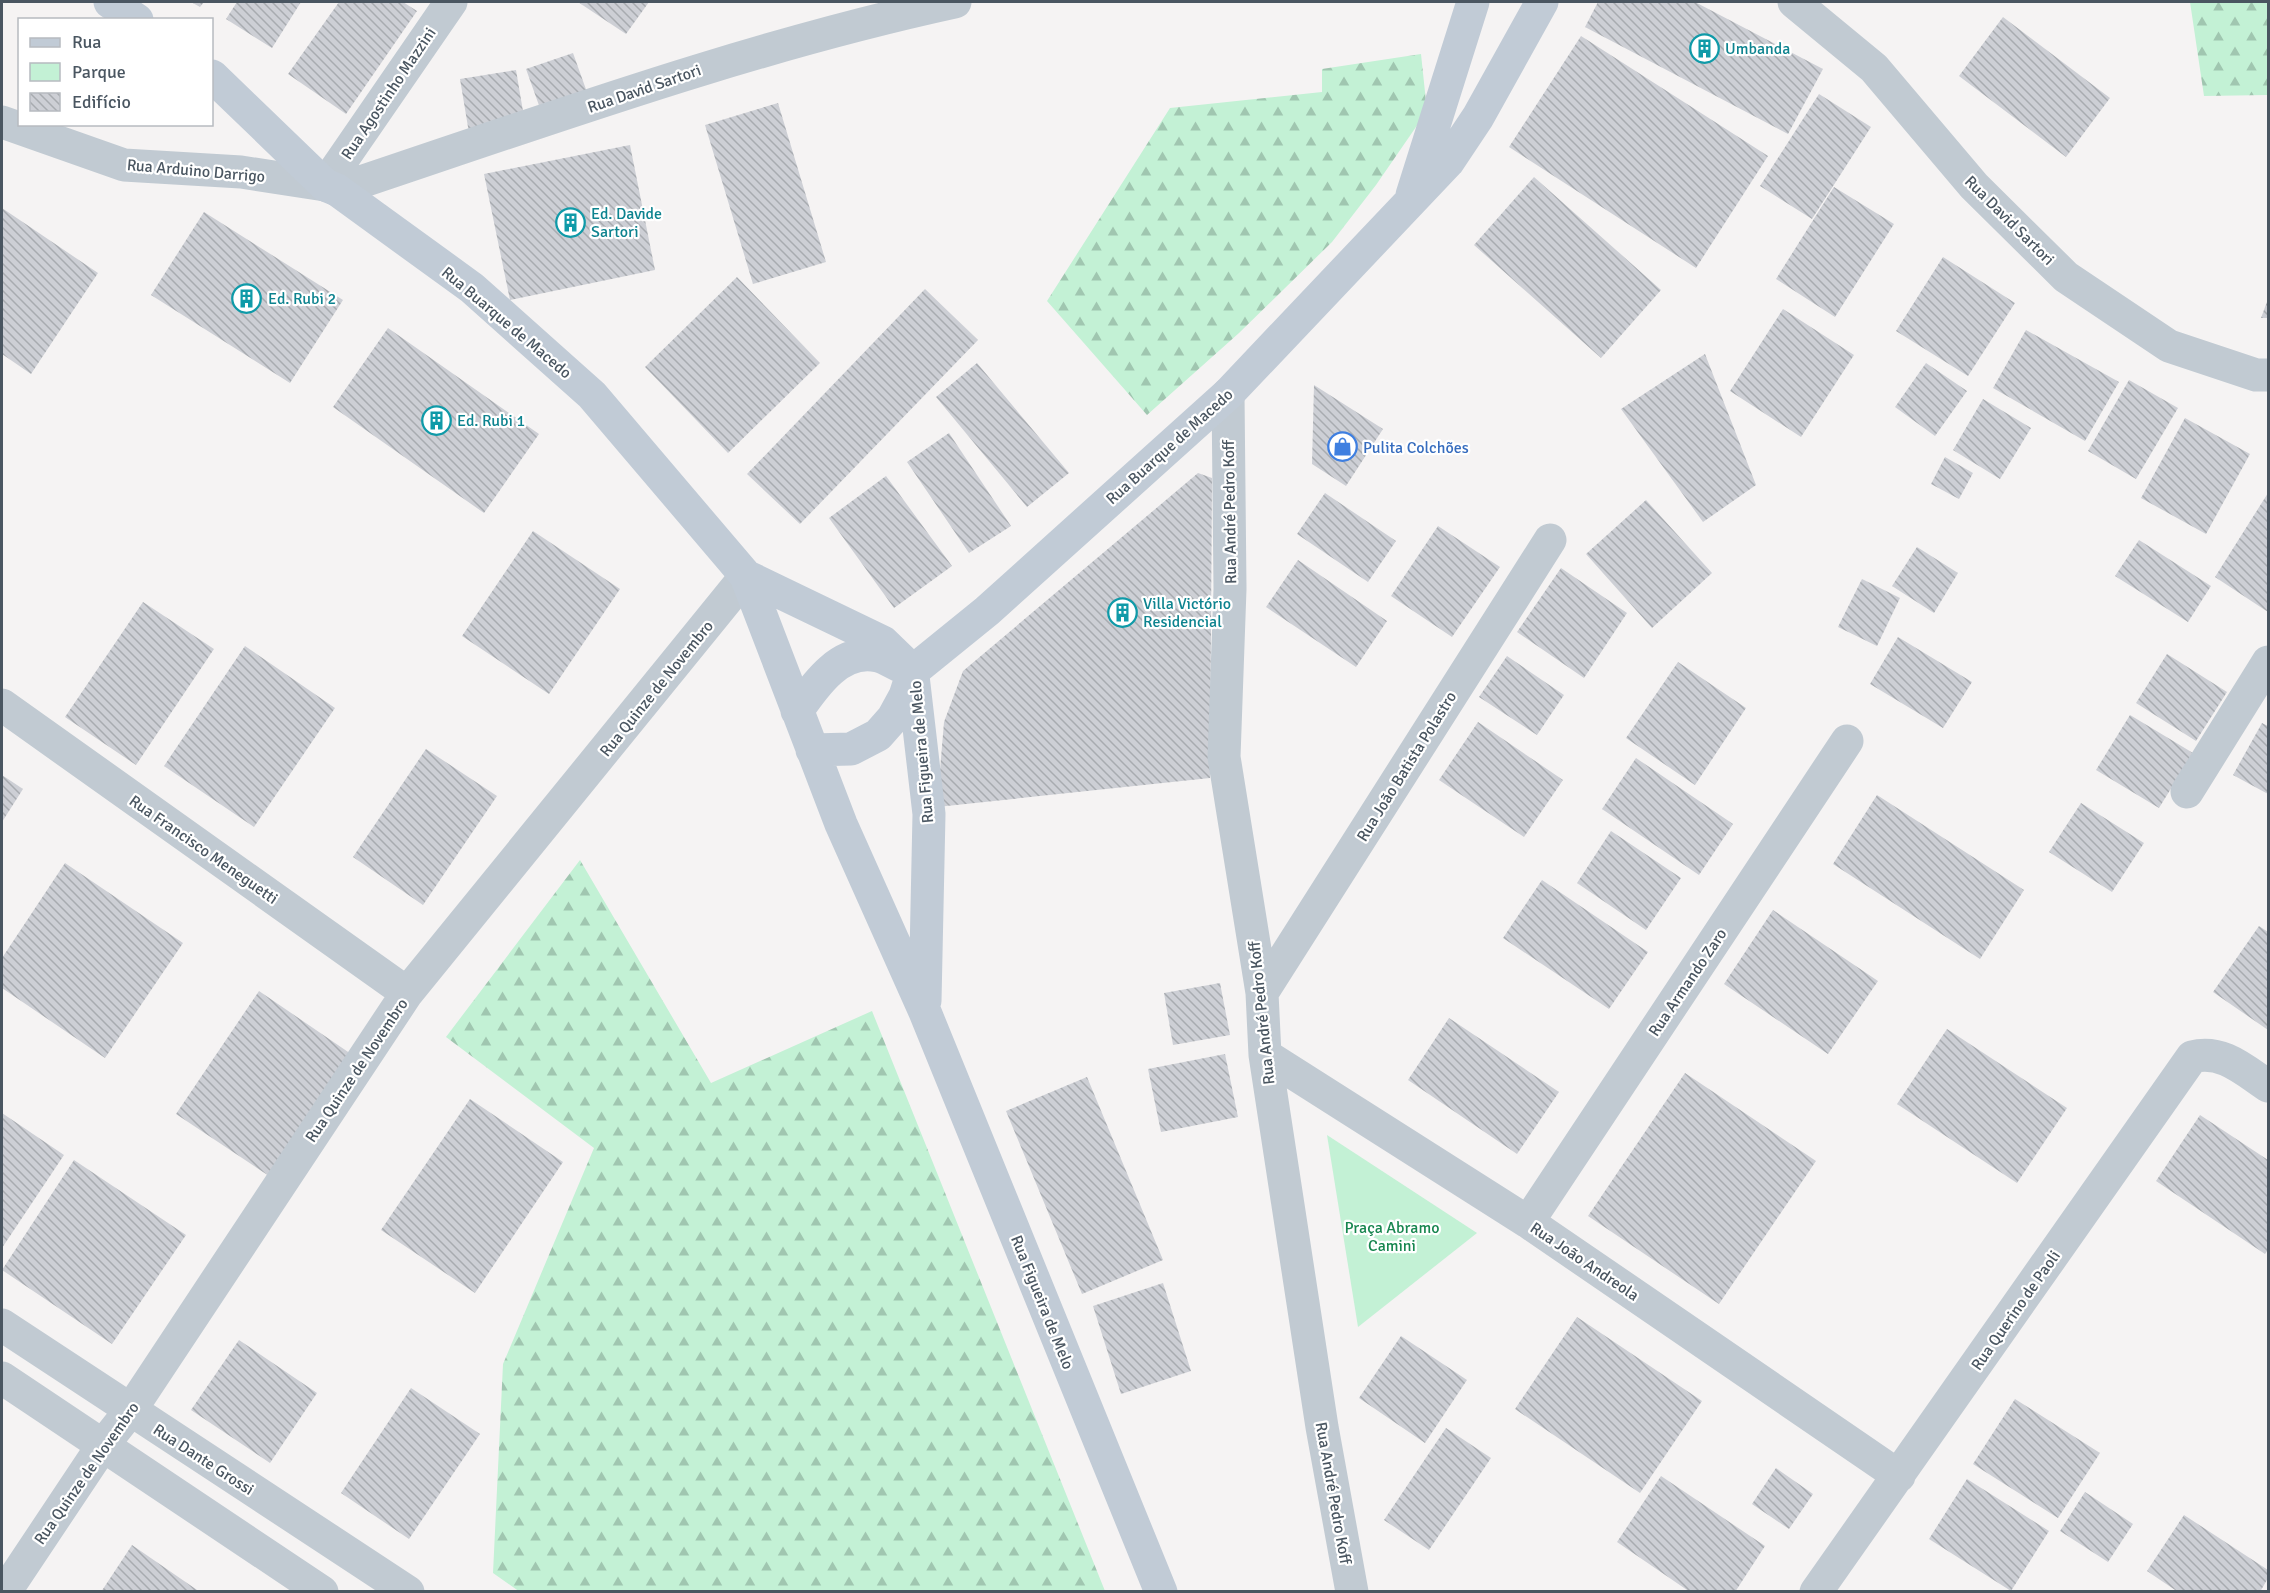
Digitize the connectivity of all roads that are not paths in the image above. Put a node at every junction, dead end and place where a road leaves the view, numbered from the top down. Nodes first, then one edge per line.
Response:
1 (110, 2) edge
2 (451, 2) edge
3 (955, 2) edge
4 (1473, 2) edge
5 (1542, 2) edge
6 (1794, 2) edge
7 (134, 18) edge
8 (213, 77) edge
9 (2, 122) edge
10 (331, 188) junction
11 (1409, 203) junction
12 (2268, 375) edge
13 (1228, 394) junction
14 (1550, 540) dead end
15 (746, 576) junction
16 (2268, 662) edge
17 (913, 671) junction
18 (2, 705) edge
19 (797, 711) junction
20 (1847, 741) dead end
21 (812, 750) junction
22 (2187, 792) dead end
23 (407, 993) junction
24 (1262, 993) junction
25 (925, 1012) junction
26 (1265, 1055) junction
27 (2268, 1086) edge
28 (1528, 1222) junction
29 (2, 1325) edge
30 (2, 1378) edge
31 (130, 1410) junction
32 (103, 1445) junction
33 (1899, 1476) junction
34 (5, 1592) edge
35 (322, 1592) edge
36 (408, 1592) edge
37 (1161, 1592) edge
38 (1352, 1592) edge
39 (1816, 1592) edge

1 - 7 main road
2 - 10 street, Rua Agostinho Mazzini
3 - 10 street, Rua David Sartori
4 - 11 main road, Rua Buarque de Macedo
5 - 11 main road, Rua Buarque de Macedo
6 - 12 street, Rua David Sartori
8 - 10 main road, Rua Buarque de Macedo
9 - 10 street, Rua Arduino Darrigo
10 - 15 main road, Rua Buarque de Macedo
11 - 13 main road, Rua Buarque de Macedo
13 - 17 main road, Rua Buarque de Macedo
13 - 24 street, Rua André Pedro Koff
14 - 24 street, Rua João Batista Polastro
15 - 17 main road, Rua Buarque de Macedo
15 - 19 main road, Rua Buarque de Macedo
15 - 23 street, Rua Quinze de Novembro
16 - 22 street
17 - 19 main road
17 - 21 main road
17 - 25 main road, Rua Figueira de Melo
18 - 23 street, Rua Francisco Meneguetti
19 - 21 main road, Rua Buarque de Macedo
20 - 28 street, Rua Armando Zaro
21 - 25 main road, Rua Figueira de Melo
23 - 31 street, Rua Quinze de Novembro
24 - 26 street, Rua André Pedro Koff
25 - 37 main road, Rua Figueira de Melo
26 - 28 street, Rua João Andreola
26 - 38 street, Rua André Pedro Koff
27 - 33 street, Rua Querino de Paoli
28 - 33 street, Rua João Andreola
29 - 31 street, Rua Dante Grossi
30 - 32 street
31 - 32 street, Rua Quinze de Novembro
31 - 36 street, Rua Dante Grossi
32 - 34 street, Rua Quinze de Novembro
32 - 35 street
33 - 39 street, Rua Querino de Paoli

